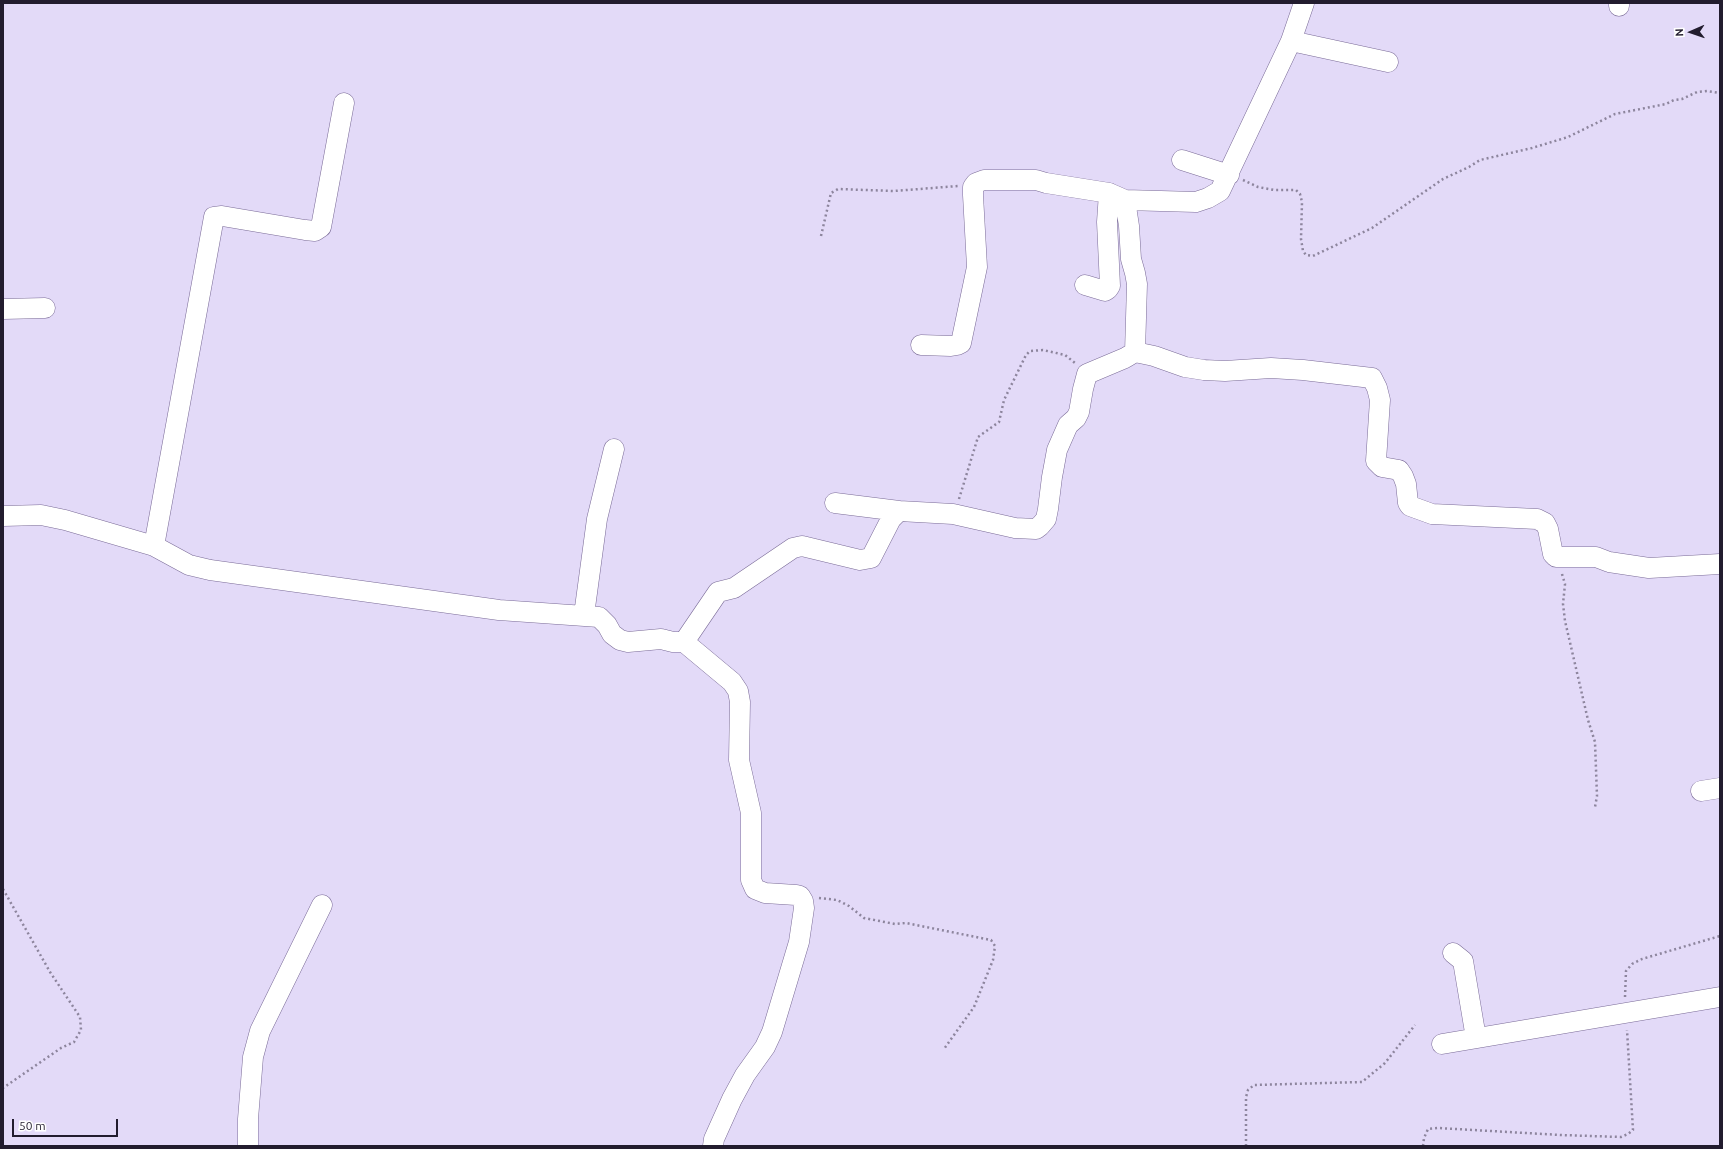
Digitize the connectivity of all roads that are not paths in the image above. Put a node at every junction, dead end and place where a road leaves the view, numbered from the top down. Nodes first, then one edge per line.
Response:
1 (1304, 3) edge
2 (1292, 42) junction
3 (1388, 62) dead end
4 (344, 103) dead end
5 (1182, 160) dead end
6 (1228, 175) junction
7 (1117, 196) junction
8 (1085, 285) dead end
9 (44, 308) dead end
10 (3, 309) edge
11 (921, 345) dead end
12 (1135, 352) junction
13 (614, 450) dead end
14 (835, 503) dead end
15 (899, 511) junction
16 (3, 516) edge
17 (154, 546) junction
18 (1720, 564) edge
19 (584, 615) junction
20 (684, 642) junction
21 (322, 905) dead end
22 (1453, 953) dead end
23 (1720, 997) edge
24 (1476, 1038) junction
25 (1442, 1044) dead end
26 (248, 1146) edge
27 (713, 1146) edge

1 - 2 street
2 - 3 street
2 - 6 street
4 - 17 street
5 - 6 street
6 - 7 street
7 - 8 street
7 - 11 street
7 - 12 street
9 - 10 street
12 - 15 street
12 - 18 street
13 - 19 street
14 - 15 street
15 - 20 street
16 - 17 street
17 - 19 street
19 - 20 street
20 - 27 street
21 - 26 street
22 - 24 street
23 - 24 street
24 - 25 street

